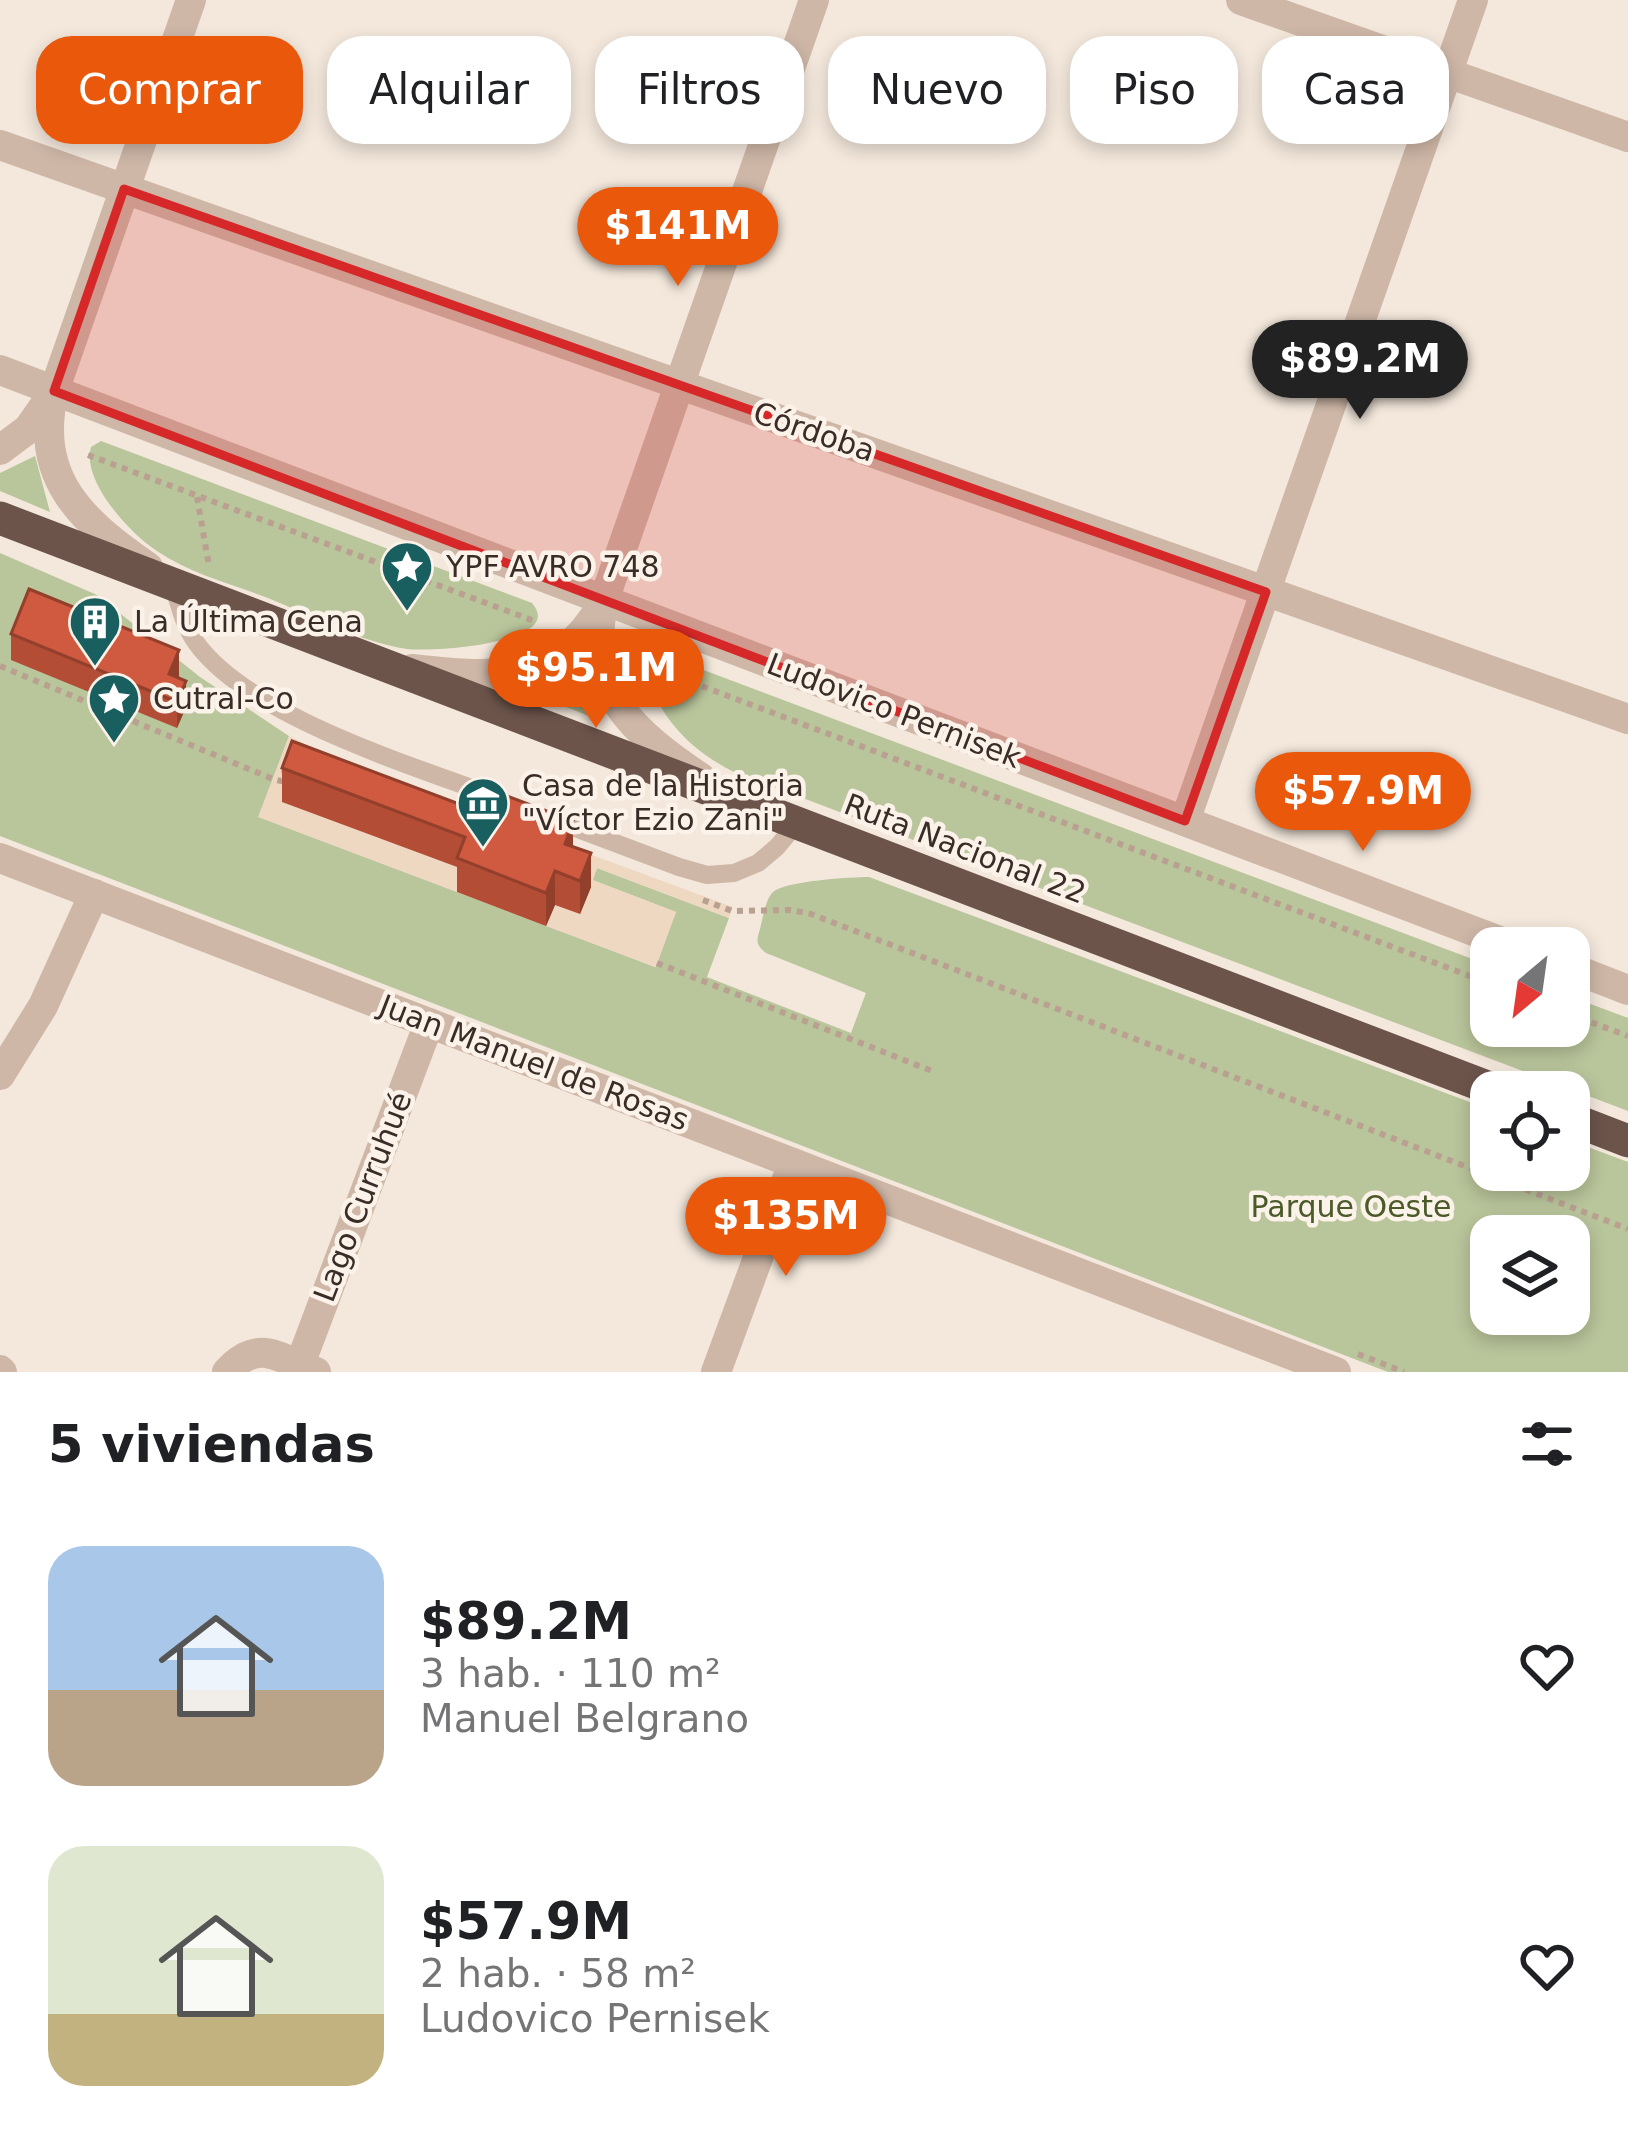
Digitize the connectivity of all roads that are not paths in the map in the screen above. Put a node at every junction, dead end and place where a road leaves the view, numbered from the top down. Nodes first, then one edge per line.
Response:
1 (191, 0) edge
2 (814, 0) edge
3 (1241, 0) edge
4 (1473, 0) edge
5 (1343, 36) edge
6 (1449, 70) edge
7 (1449, 73) edge
8 (1628, 137) edge
9 (1423, 144) edge
10 (0, 145) edge
11 (124, 189) junction
12 (0, 370) edge
13 (679, 385) junction
14 (54, 391) junction
15 (0, 450) edge
16 (0, 518) edge
17 (173, 584) junction
18 (1266, 592) junction
19 (604, 600) junction
20 (386, 665) junction
21 (1628, 719) edge
22 (726, 795) junction
23 (525, 808) edge
24 (547, 817) edge
25 (1185, 821) junction
26 (796, 823) junction
27 (0, 858) edge
28 (94, 894) junction
29 (1470, 929) edge
30 (1590, 975) edge
31 (1628, 990) edge
32 (429, 1023) junction
33 (0, 1075) edge
34 (1470, 1081) edge
35 (1590, 1126) edge
36 (1628, 1141) edge
37 (794, 1163) junction
38 (304, 1370) edge
39 (227, 1372) edge
40 (716, 1372) edge
41 (1336, 1372) edge

1 - 11 street
2 - 13 street
3 - 5 street
4 - 6 street
7 - 8 street
9 - 18 street
10 - 11 street, Córdoba
11 - 13 street, Córdoba
11 - 14 street
12 - 14 street, Ludovico Pernisek
13 - 18 street, Córdoba
13 - 19 street
14 - 15 street
14 - 17 street
14 - 19 street, Ludovico Pernisek
16 - 17 highway, Ruta Nacional 22
17 - 20 highway, Ruta Nacional 22
17 - 23 lane
18 - 21 street, Córdoba
18 - 25 street
19 - 20 street
19 - 22 street
19 - 25 street, Ludovico Pernisek
20 - 22 highway, Ruta Nacional 22
22 - 26 highway, Ruta Nacional 22
24 - 26 lane
25 - 29 street, Ludovico Pernisek
26 - 34 highway, Ruta Nacional 22
27 - 28 street, Juan Manuel de Rosas
28 - 32 street, Juan Manuel de Rosas
28 - 33 street
30 - 31 street
32 - 37 street, Juan Manuel de Rosas
32 - 38 street, Lago Curruhué
35 - 36 highway
37 - 40 street
37 - 41 street, Juan Manuel de Rosas
38 - 39 street

